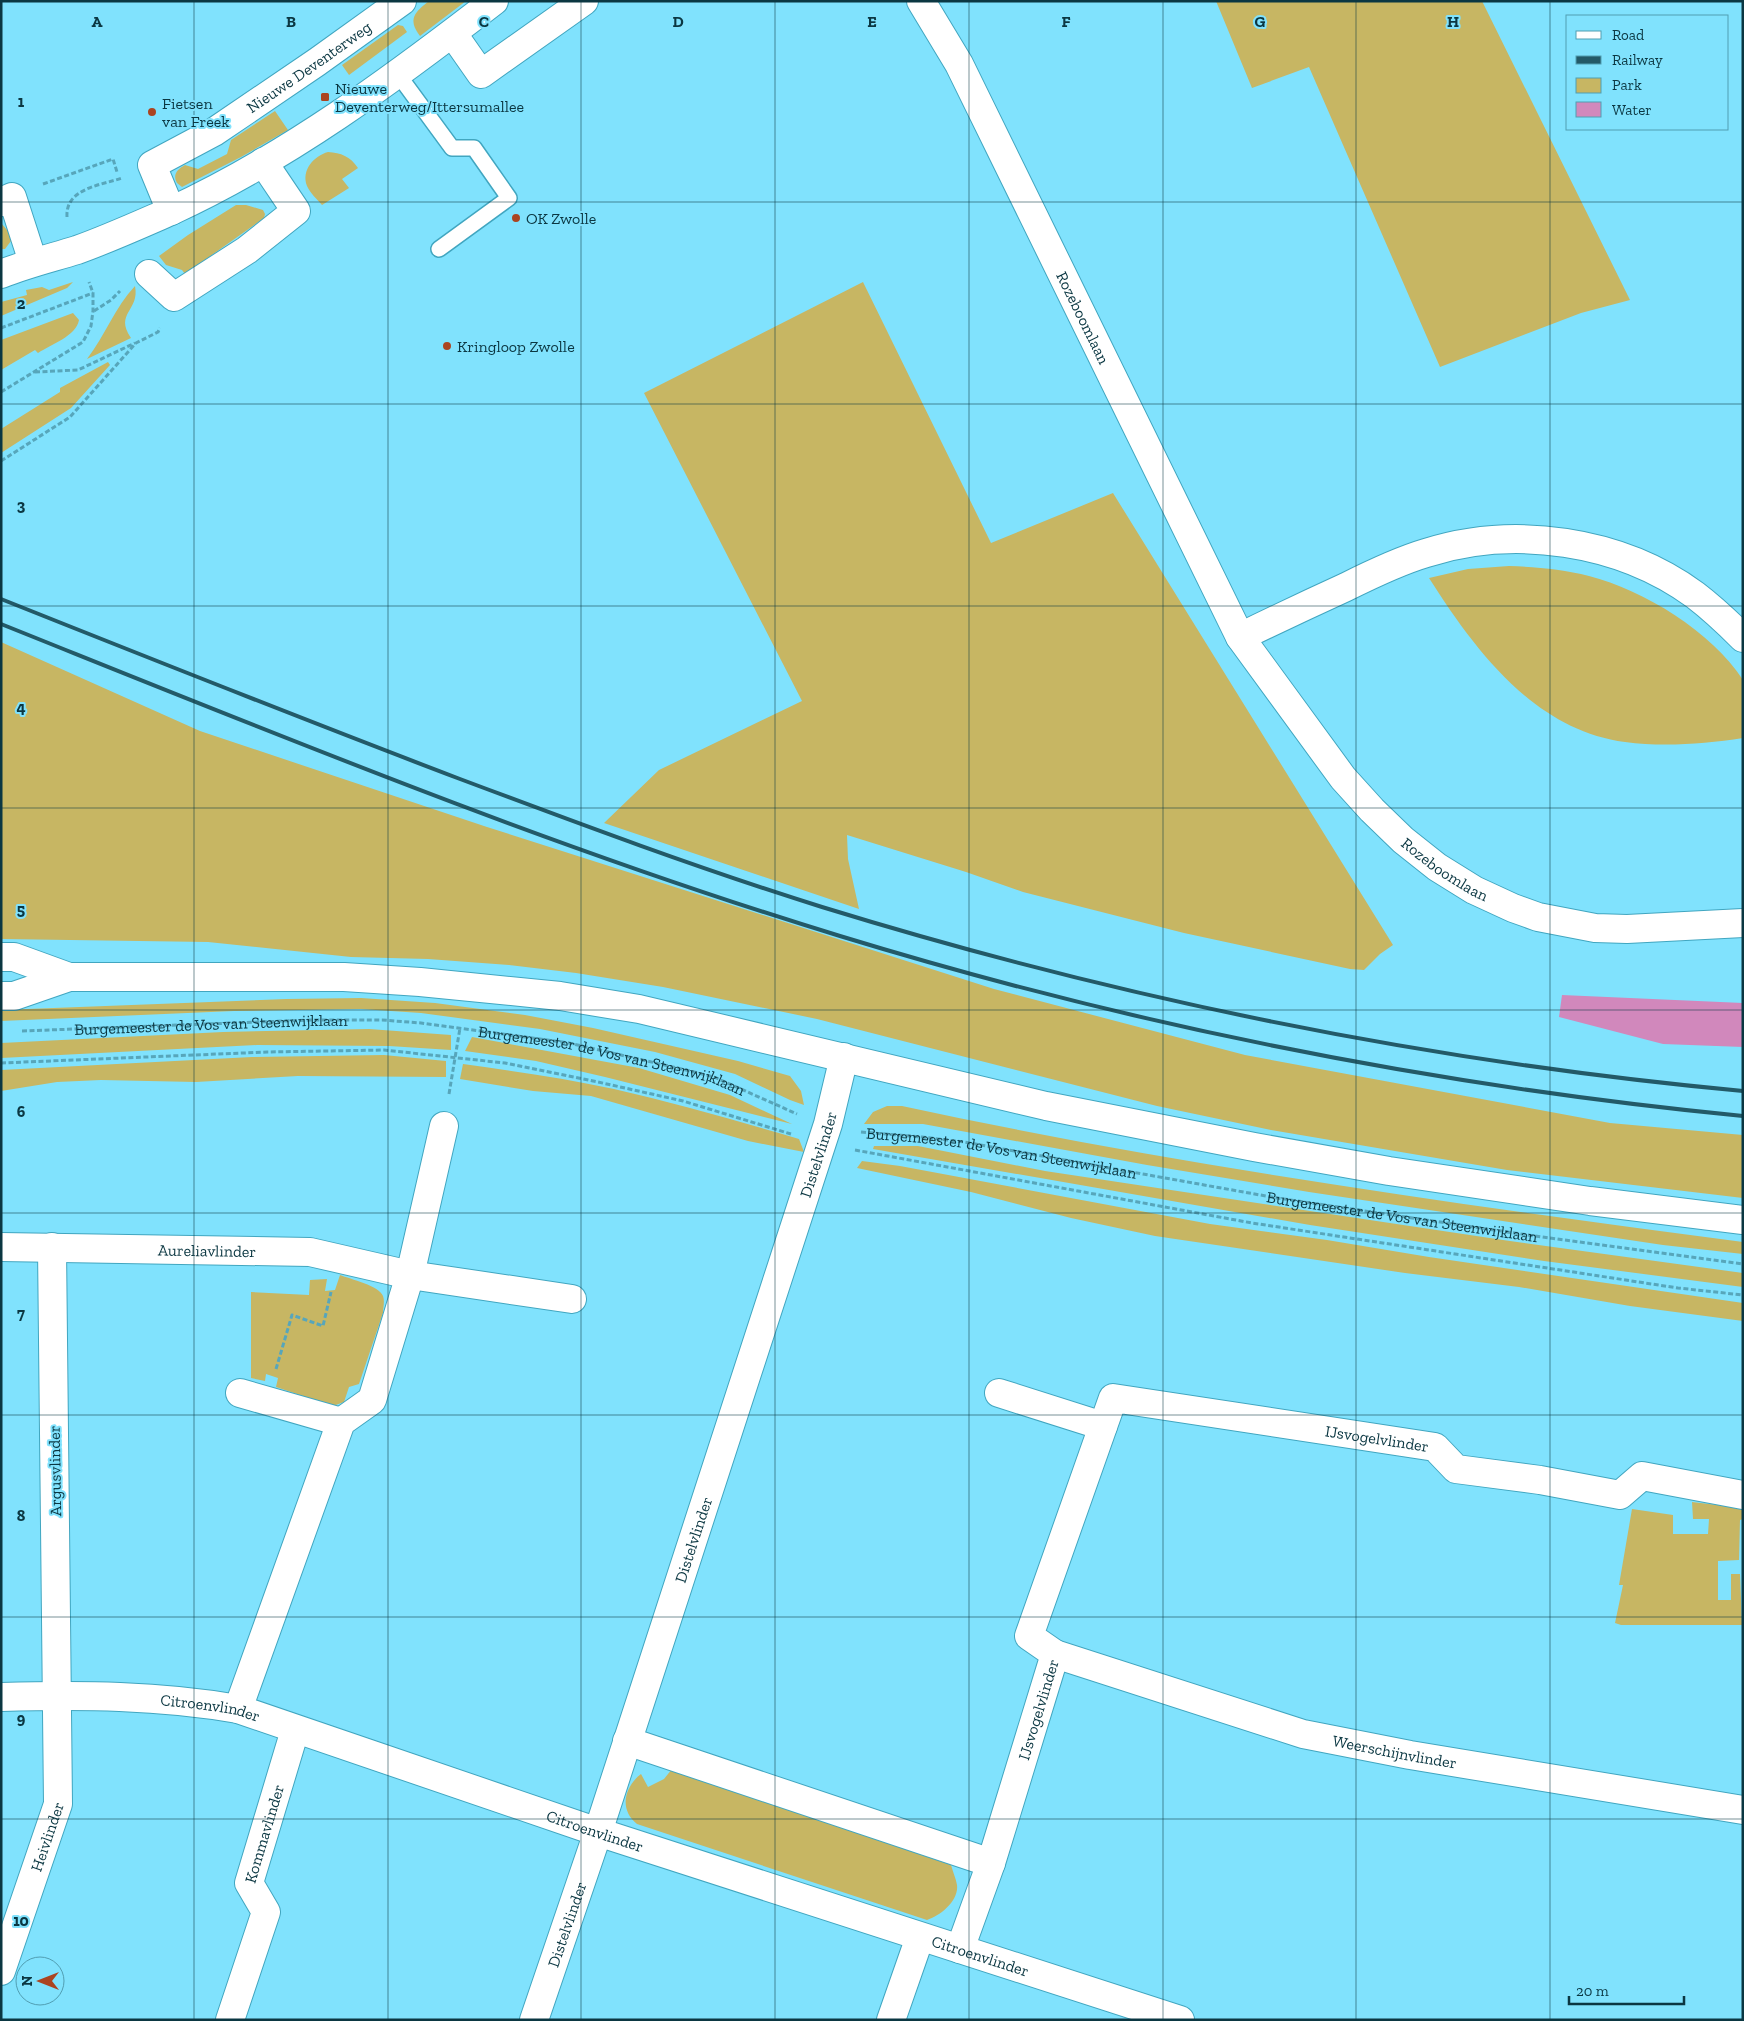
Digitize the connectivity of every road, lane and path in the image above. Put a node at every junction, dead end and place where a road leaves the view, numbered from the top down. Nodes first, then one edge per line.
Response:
1 (402, 1) edge
2 (494, 1) edge
3 (584, 1) edge
4 (922, 1) edge
5 (452, 34) junction
6 (397, 73) junction
7 (263, 162) junction
8 (7, 199) edge
9 (171, 211) junction
10 (135, 225) junction
11 (438, 249) dead end
12 (32, 262) junction
13 (1, 264) edge
14 (1, 274) edge
15 (149, 274) dead end
16 (174, 296) junction
17 (1, 328) edge
18 (136, 343) junction
19 (34, 372) junction
20 (1, 392) edge
21 (1, 461) edge
22 (1240, 636) junction
23 (1743, 638) edge
24 (1743, 923) edge
25 (1, 957) edge
26 (69, 977) junction
27 (1, 996) edge
28 (460, 1028) junction
29 (19, 1031) dead end
30 (455, 1057) junction
31 (844, 1058) junction
32 (1, 1063) edge
33 (444, 1126) joint
34 (825, 1134) junction
35 (1743, 1220) edge
36 (1, 1247) edge
37 (52, 1247) junction
38 (339, 1259) junction
39 (1743, 1264) edge
40 (410, 1275) junction
41 (1743, 1295) edge
42 (572, 1299) dead end
43 (240, 1393) dead end
44 (999, 1393) dead end
45 (266, 1401) junction
46 (341, 1422) junction
47 (1103, 1426) junction
48 (1743, 1495) edge
49 (1055, 1654) junction
50 (58, 1696) junction
51 (1, 1697) edge
52 (238, 1710) junction
53 (295, 1730) junction
54 (627, 1741) junction
55 (1743, 1810) edge
56 (598, 1832) junction
57 (991, 1863) junction
58 (920, 1937) junction
59 (960, 1949) junction
60 (1, 1971) edge
61 (230, 2020) edge
62 (534, 2020) edge
63 (891, 2020) edge
64 (1180, 2020) edge

1 - 9 street, Nieuwe Deventerweg
2 - 5 street
3 - 5 street
4 - 22 street, Rozeboomlaan
5 - 6 street
6 - 7 street
6 - 11 lane
7 - 9 street
7 - 16 street
8 - 10 path
8 - 12 street
9 - 10 street
10 - 12 street
12 - 13 street
12 - 14 street
15 - 16 street
16 - 18 path
17 - 19 path
18 - 19 path
18 - 21 path
19 - 20 path
22 - 23 street
22 - 24 street, Rozeboomlaan
25 - 26 street
26 - 27 street
26 - 31 street
28 - 29 path, Burgemeester de Vos van Steenwijklaan
28 - 30 path
28 - 34 path, Burgemeester de Vos van Steenwijklaan
30 - 32 path
30 - 33 path
30 - 34 path
31 - 34 street, Distelvlinder
31 - 35 street
33 - 40 street
34 - 39 path, Burgemeester de Vos van Steenwijklaan
34 - 41 path
34 - 54 street, Distelvlinder
36 - 37 street, Aureliavlinder
37 - 38 street, Aureliavlinder
37 - 50 street, Argusvlinder
38 - 40 street, Aureliavlinder
38 - 45 path
40 - 42 street, Aureliavlinder
40 - 46 street
43 - 45 street
44 - 47 street
45 - 46 street
46 - 52 street
47 - 48 street, IJsvogelvlinder
47 - 49 street, IJsvogelvlinder
49 - 55 street, Weerschijnvlinder
49 - 57 street, IJsvogelvlinder
50 - 51 street, Citroenvlinder
50 - 52 street, Citroenvlinder
50 - 60 street, Heivlinder
52 - 53 street, Citroenvlinder
53 - 56 street, Citroenvlinder
53 - 61 street, Kommavlinder
54 - 56 street, Distelvlinder
54 - 57 street
56 - 58 street, Citroenvlinder
56 - 62 street, Distelvlinder
57 - 59 street, IJsvogelvlinder
58 - 59 street, Citroenvlinder
58 - 63 street
59 - 64 street, Citroenvlinder

